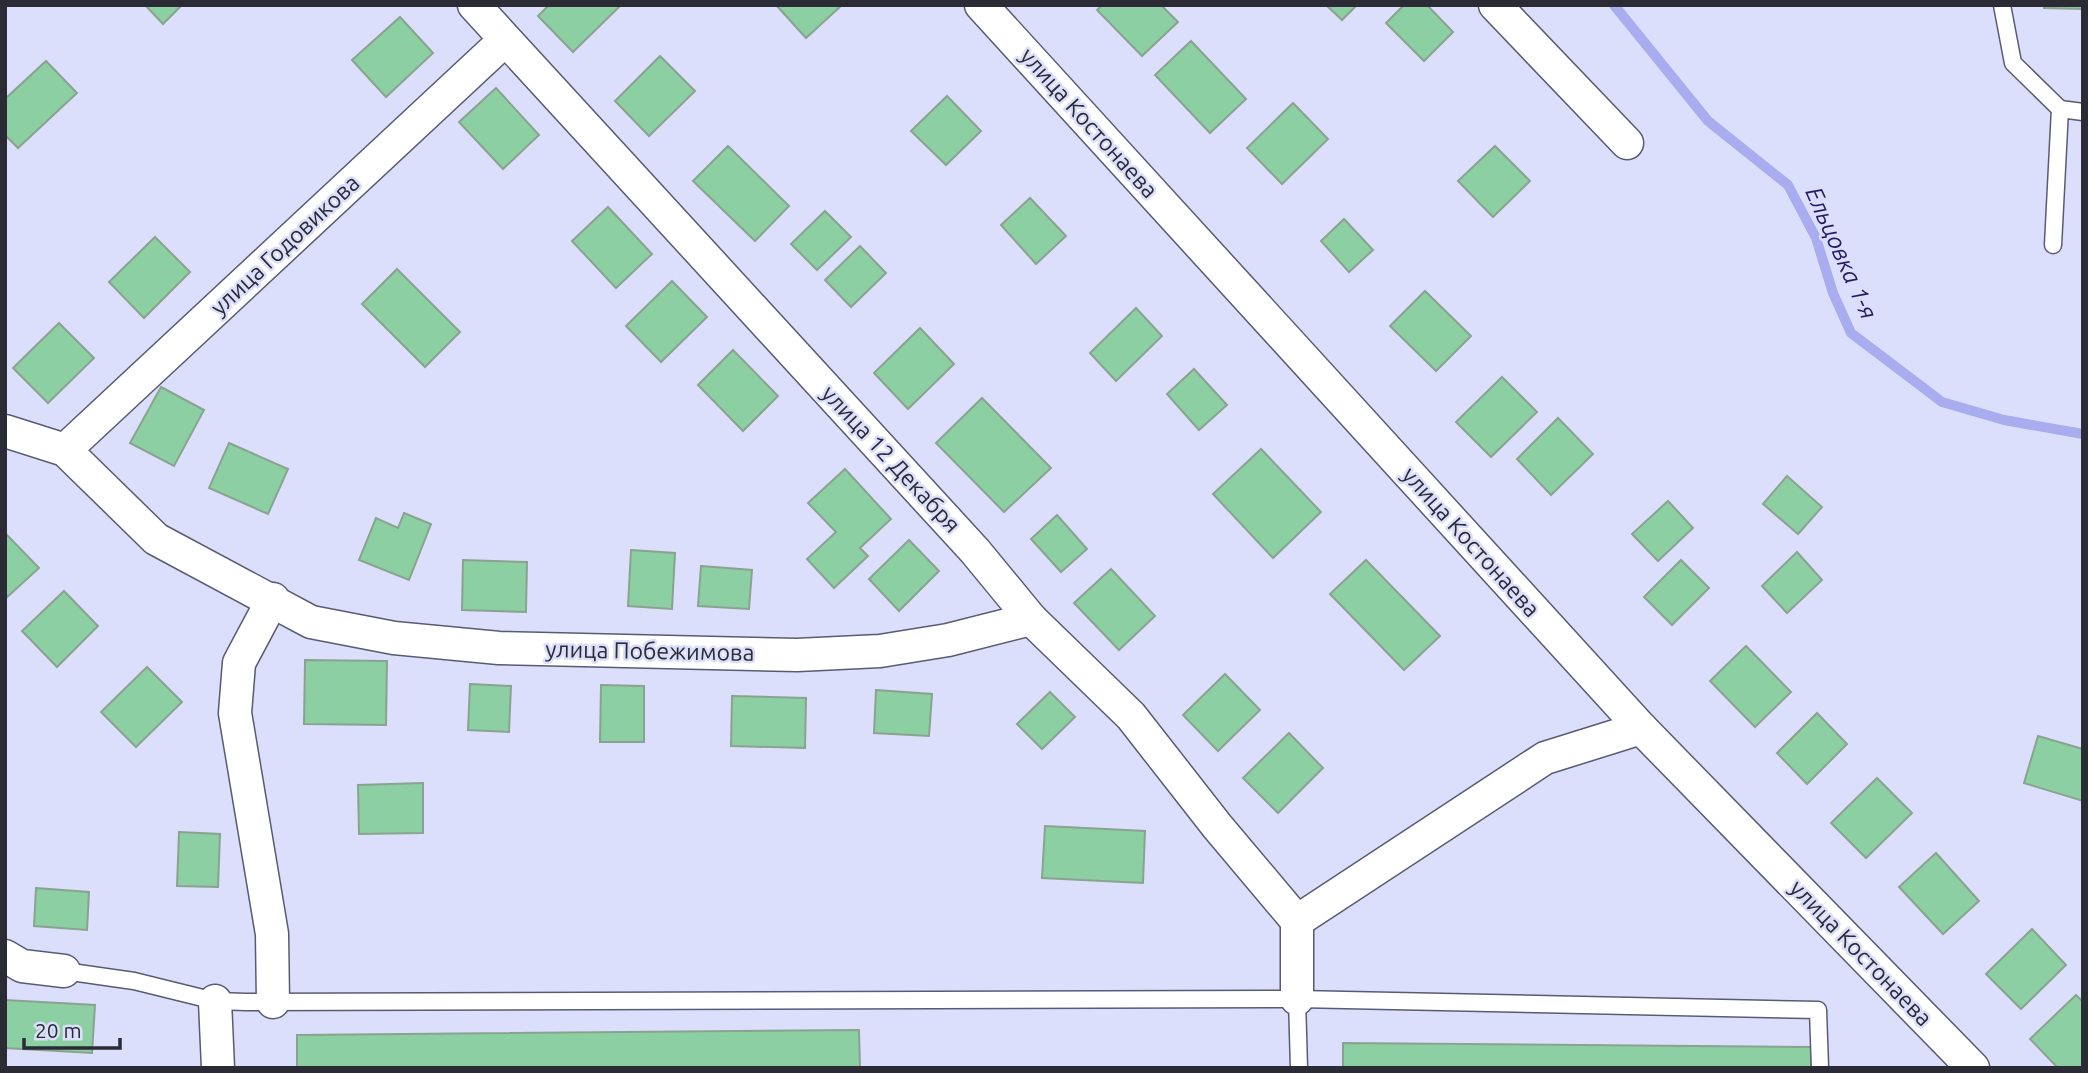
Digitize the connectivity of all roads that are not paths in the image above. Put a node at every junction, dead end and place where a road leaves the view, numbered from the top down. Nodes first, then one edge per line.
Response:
1 (474, 5) edge
2 (1495, 5) edge
3 (2002, 5) edge
4 (996, 11) edge
5 (505, 40) junction
6 (2060, 109) junction
7 (2083, 112) edge
8 (1627, 143) dead end
9 (2053, 246) dead end
10 (5, 431) edge
11 (65, 450) junction
12 (273, 599) junction
13 (1031, 619) junction
14 (1641, 728) junction
15 (1297, 920) junction
16 (5, 956) edge
17 (64, 971) joint
18 (1297, 999) junction
19 (215, 1002) junction
20 (273, 1002) junction
21 (218, 1068) edge
22 (1299, 1068) edge
23 (1820, 1068) edge
24 (1973, 1068) edge

1 - 5 street, улица 12 Декабря
2 - 8 street
3 - 6 lane
4 - 14 street, улица Костонаева
5 - 11 street, улица Годовикова
5 - 13 street, улица 12 Декабря
6 - 7 lane
6 - 9 lane
10 - 11 street, улица Побежимова
11 - 12 street, улица Побежимова
12 - 13 street, улица Побежимова
12 - 20 street
13 - 15 street, улица 12 Декабря
14 - 15 street
14 - 24 street, улица Костонаева
15 - 18 street
16 - 17 street
17 - 19 lane
18 - 20 lane
18 - 22 lane
18 - 23 lane
19 - 20 lane
19 - 21 street

